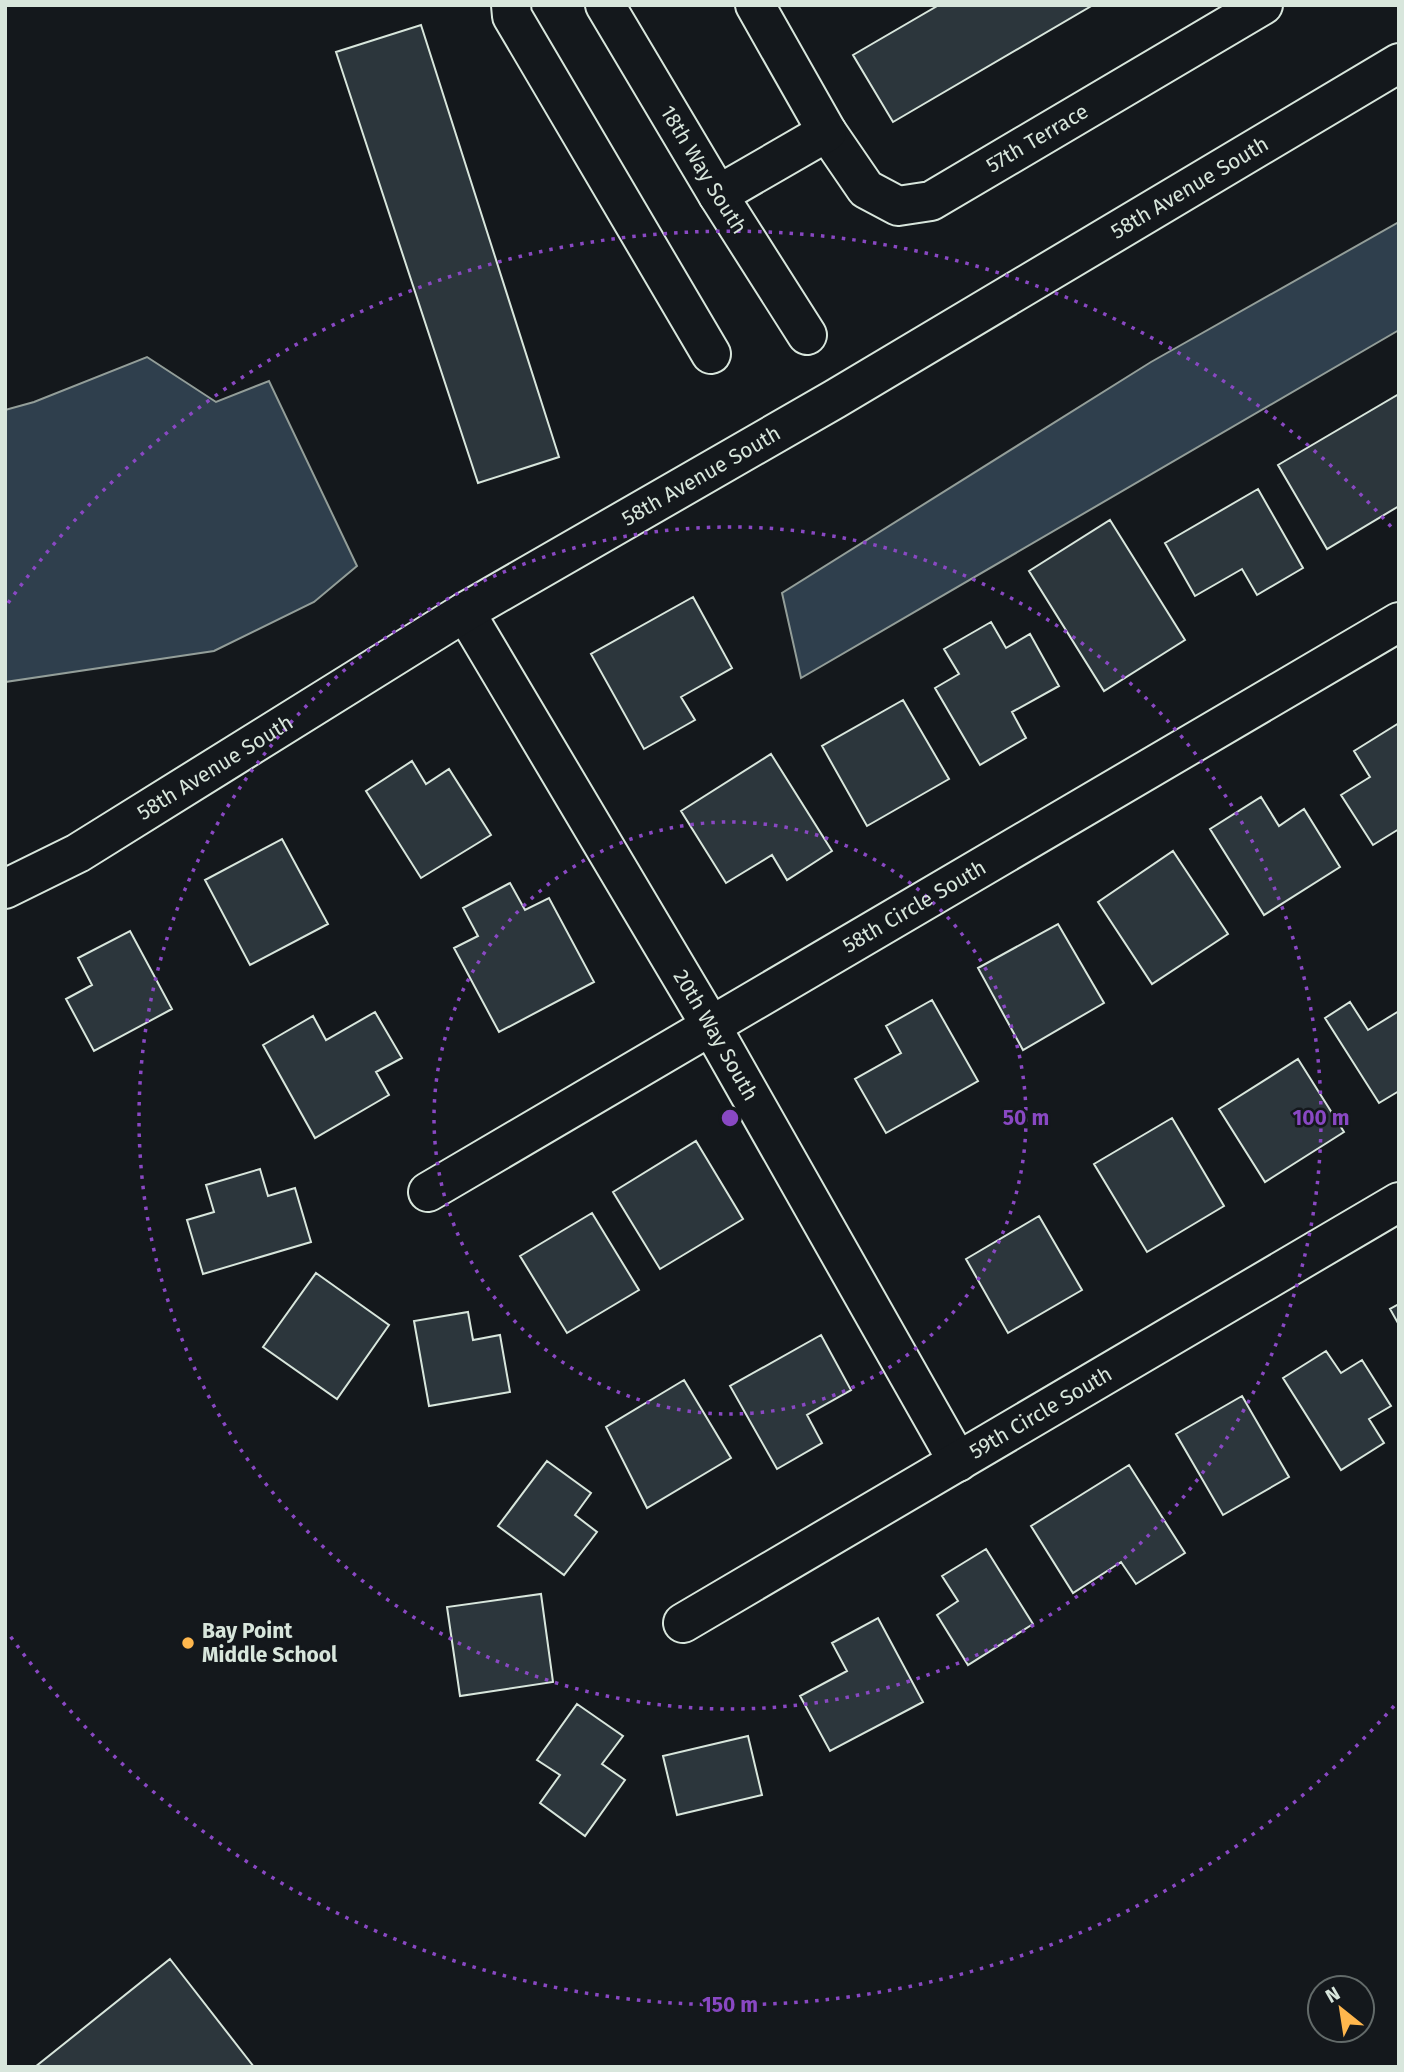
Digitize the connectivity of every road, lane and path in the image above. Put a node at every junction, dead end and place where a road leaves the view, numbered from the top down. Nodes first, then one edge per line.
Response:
1 (511, 5) edge
2 (604, 5) edge
3 (755, 5) edge
4 (1263, 5) edge
5 (1399, 63) edge
6 (827, 132) junction
7 (718, 195) junction
8 (807, 335) dead end
9 (711, 354) dead end
10 (465, 612) junction
11 (1399, 622) edge
12 (5, 889) edge
13 (711, 1026) junction
14 (428, 1192) dead end
15 (1399, 1202) edge
16 (958, 1462) junction
17 (683, 1623) dead end

1 - 9 street
2 - 7 street, 18th Way South
3 - 6 street, 57th Terrace
4 - 6 street, 57th Terrace
5 - 10 street, 58th Avenue South
6 - 7 street
7 - 8 street, 18th Way South
10 - 12 street, 58th Avenue South
10 - 13 street, 20th Way South
11 - 13 street, 58th Circle South
13 - 14 street, 58th Circle South
13 - 16 street, 20th Way South
15 - 16 street, 59th Circle South
16 - 17 street, 59th Circle South

